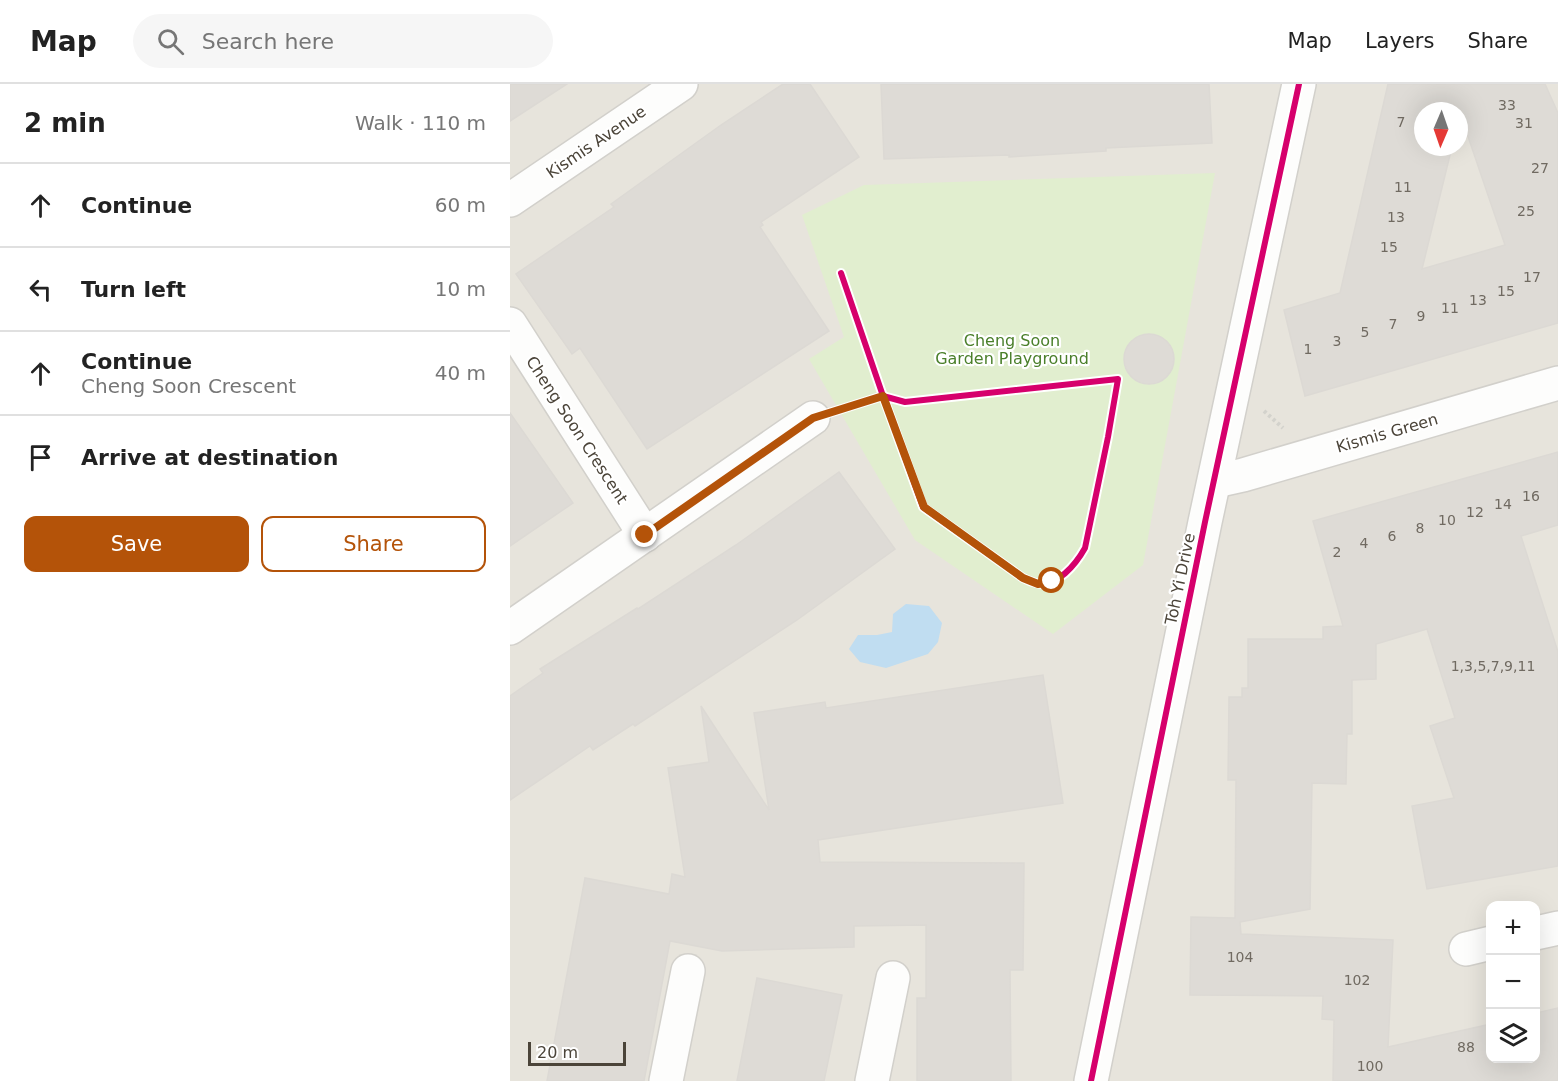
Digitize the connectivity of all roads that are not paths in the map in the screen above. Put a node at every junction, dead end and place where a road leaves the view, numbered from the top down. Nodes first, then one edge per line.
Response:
1 (681, 84) edge
2 (1299, 84) edge
3 (510, 200) edge
4 (510, 324) edge
5 (1558, 383) edge
6 (813, 418) dead end
7 (1216, 481) junction
8 (645, 535) junction
9 (510, 628) edge
10 (1558, 928) edge
11 (1540, 932) edge
12 (688, 971) dead end
13 (893, 978) dead end
14 (666, 1081) edge
15 (872, 1081) edge
16 (1091, 1081) edge

1 - 3 street, Kismis Avenue
2 - 7 street, Toh Yi Drive
4 - 8 street, Cheng Soon Crescent
5 - 7 street, Kismis Green
6 - 8 street
7 - 16 street, Toh Yi Drive
8 - 9 street
10 - 11 street
12 - 14 street
13 - 15 street

